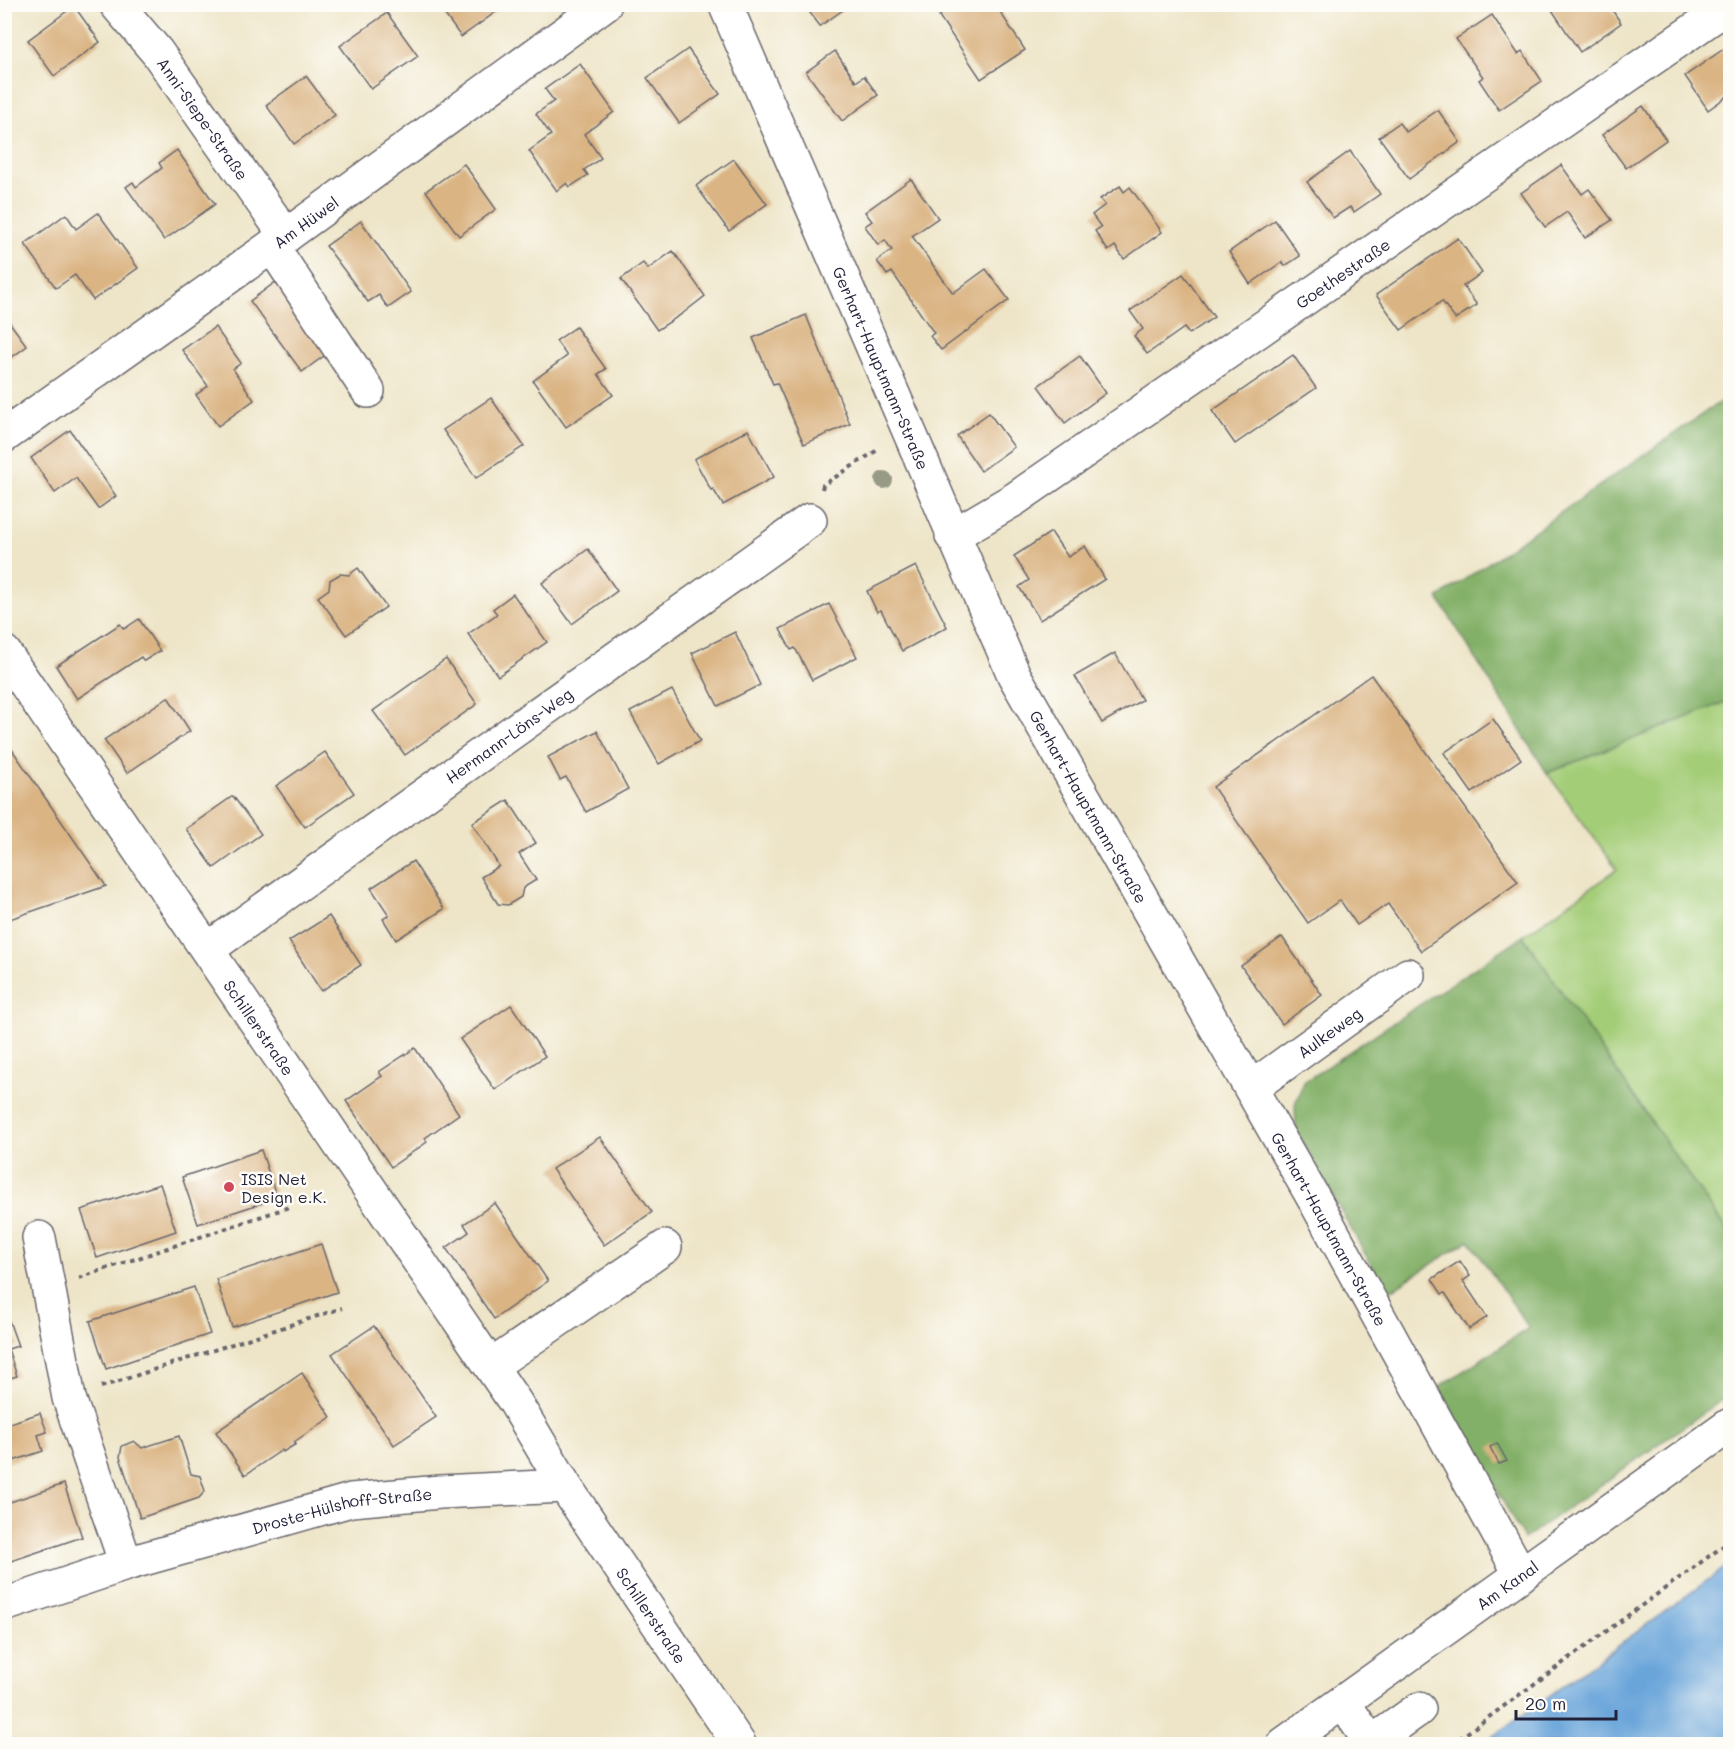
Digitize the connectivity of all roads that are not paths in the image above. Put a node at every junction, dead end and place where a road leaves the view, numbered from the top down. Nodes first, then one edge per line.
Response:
1 (116, 4) edge
2 (605, 4) edge
3 (725, 4) edge
4 (1731, 5) edge
5 (279, 241) junction
6 (368, 391) dead end
7 (4, 436) edge
8 (810, 520) road end
9 (952, 536) junction
10 (4, 652) edge
11 (208, 949) junction
12 (1408, 975) dead end
13 (1251, 1088) junction
14 (39, 1238) dead end
15 (665, 1247) dead end
16 (491, 1366) junction
17 (1731, 1425) edge
18 (565, 1486) junction
19 (126, 1564) junction
20 (1521, 1575) junction
21 (4, 1605) edge
22 (1343, 1702) junction
23 (1419, 1709) dead end
24 (739, 1744) edge
25 (1284, 1744) edge

1 - 5 street, Anni-Siepe-Straße
2 - 5 street, Am Hüwel
3 - 9 street, Gerhart-Hauptmann-Straße
4 - 9 street, Goethestraße
5 - 6 street, Anni-Siepe-Straße
5 - 7 street, Am Hüwel
8 - 11 street, Hermann-Löns-Weg
9 - 13 street, Gerhart-Hauptmann-Straße
10 - 11 street, Schillerstraße
11 - 16 street, Schillerstraße
12 - 13 street, Aulkeweg
13 - 20 street, Gerhart-Hauptmann-Straße
14 - 19 street
15 - 16 street
16 - 18 street, Schillerstraße
17 - 20 street, Am Kanal
18 - 19 street, Droste-Hülshoff-Straße
18 - 24 street, Schillerstraße
19 - 21 street, Droste-Hülshoff-Straße
20 - 22 street, Am Kanal
22 - 23 street
22 - 25 street, Am Kanal

